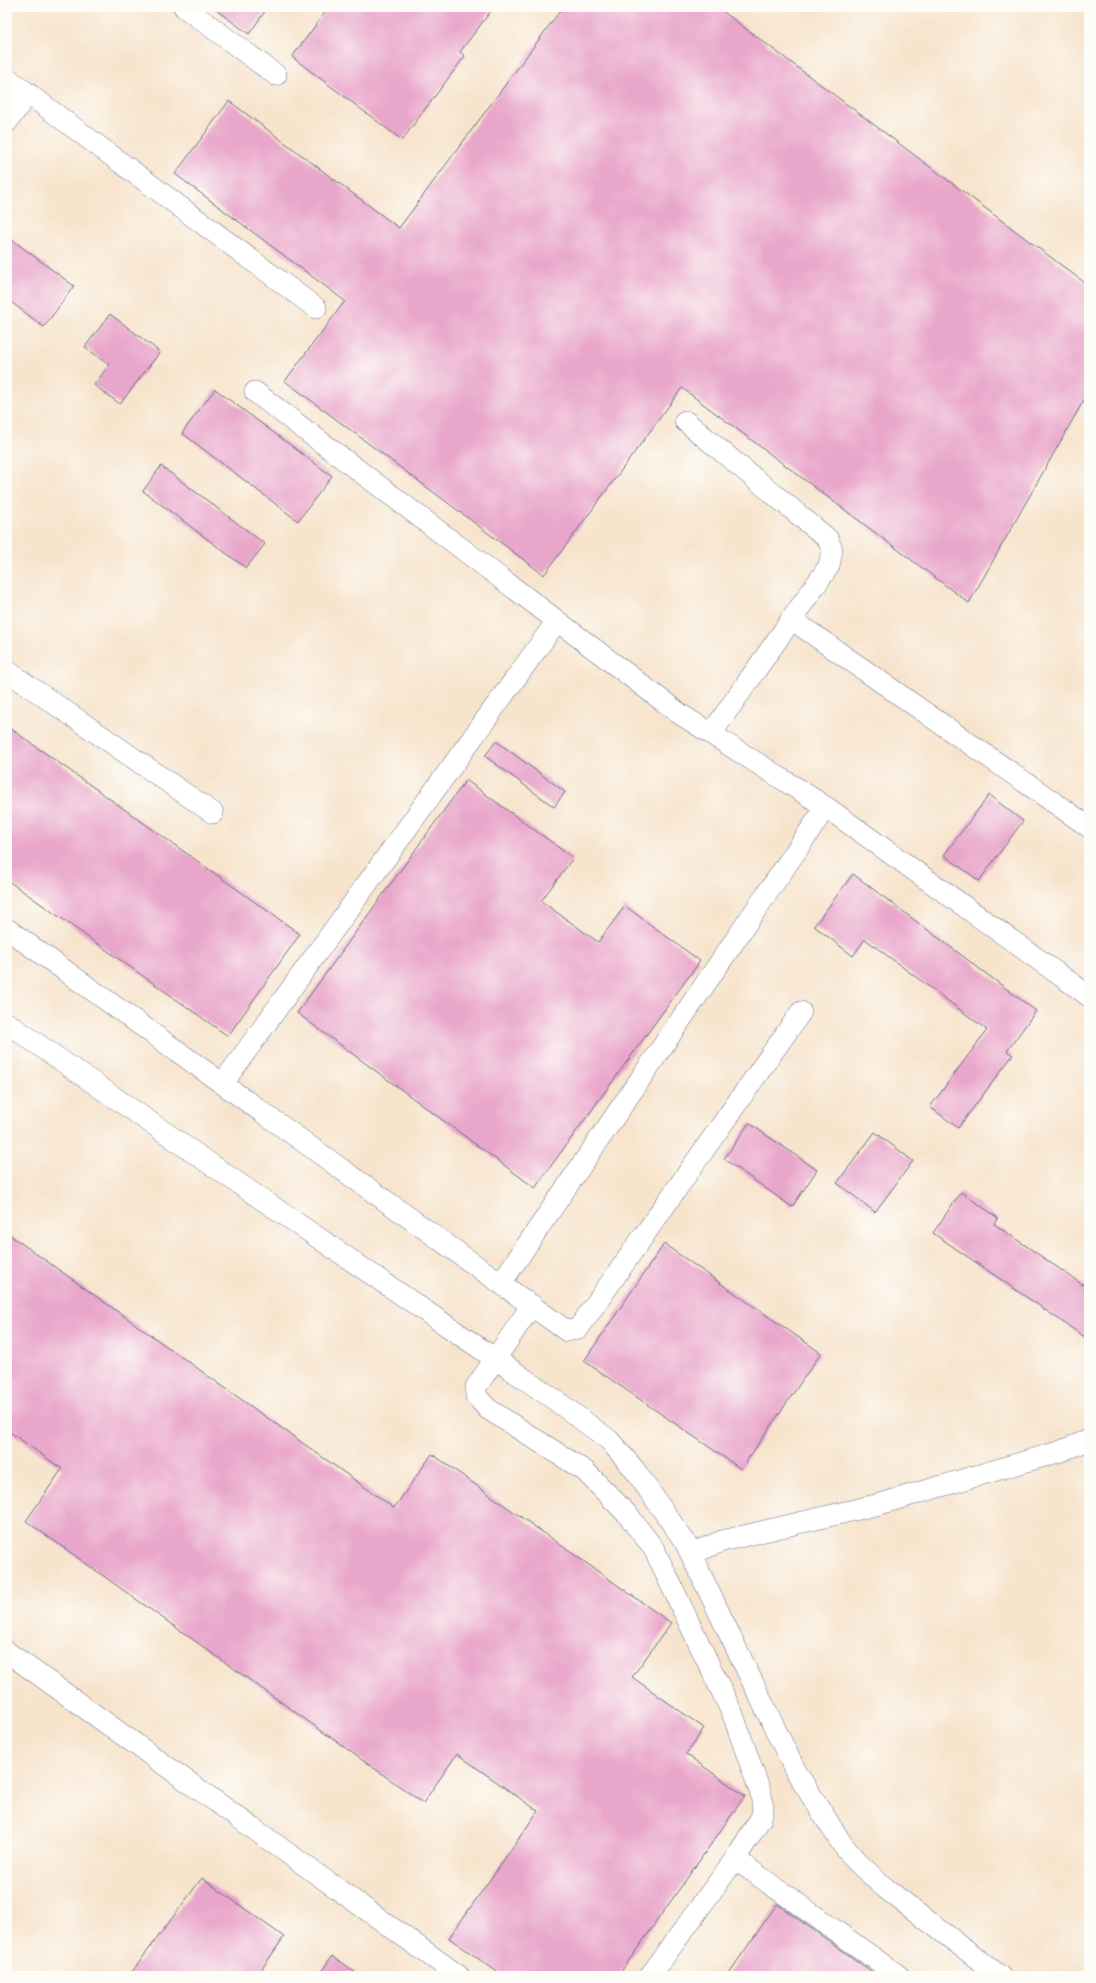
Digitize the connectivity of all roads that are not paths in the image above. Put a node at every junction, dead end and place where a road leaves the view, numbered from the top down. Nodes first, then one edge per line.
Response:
1 (184, 7) edge
2 (276, 74) dead end
3 (7, 78) edge
4 (28, 93) junction
5 (7, 122) edge
6 (316, 308) dead end
7 (254, 392) dead end
8 (685, 421) dead end
9 (791, 619) junction
10 (557, 621) junction
11 (7, 670) edge
12 (711, 734) junction
13 (826, 807) junction
14 (213, 813) dead end
15 (1089, 827) edge
16 (7, 929) edge
17 (1089, 996) edge
18 (800, 1012) dead end
19 (7, 1023) edge
20 (223, 1083) junction
21 (501, 1283) junction
22 (532, 1305) junction
23 (495, 1359) junction
24 (1089, 1440) edge
25 (691, 1554) junction
26 (7, 1652) edge
27 (735, 1859) junction
28 (459, 1976) edge
29 (650, 1976) edge
30 (898, 1976) edge
31 (1000, 1976) edge

1 - 2 street
3 - 4 street
4 - 5 street
4 - 6 street
7 - 10 street
8 - 9 street
9 - 12 street
9 - 15 street
10 - 12 street
10 - 20 street
11 - 14 street
12 - 13 street
13 - 17 street
13 - 21 street
16 - 20 street
18 - 22 street
19 - 23 street
20 - 21 street
21 - 22 street
22 - 23 street
23 - 25 street
23 - 27 street
24 - 25 street
25 - 31 street
26 - 28 street
27 - 29 street
27 - 30 street

